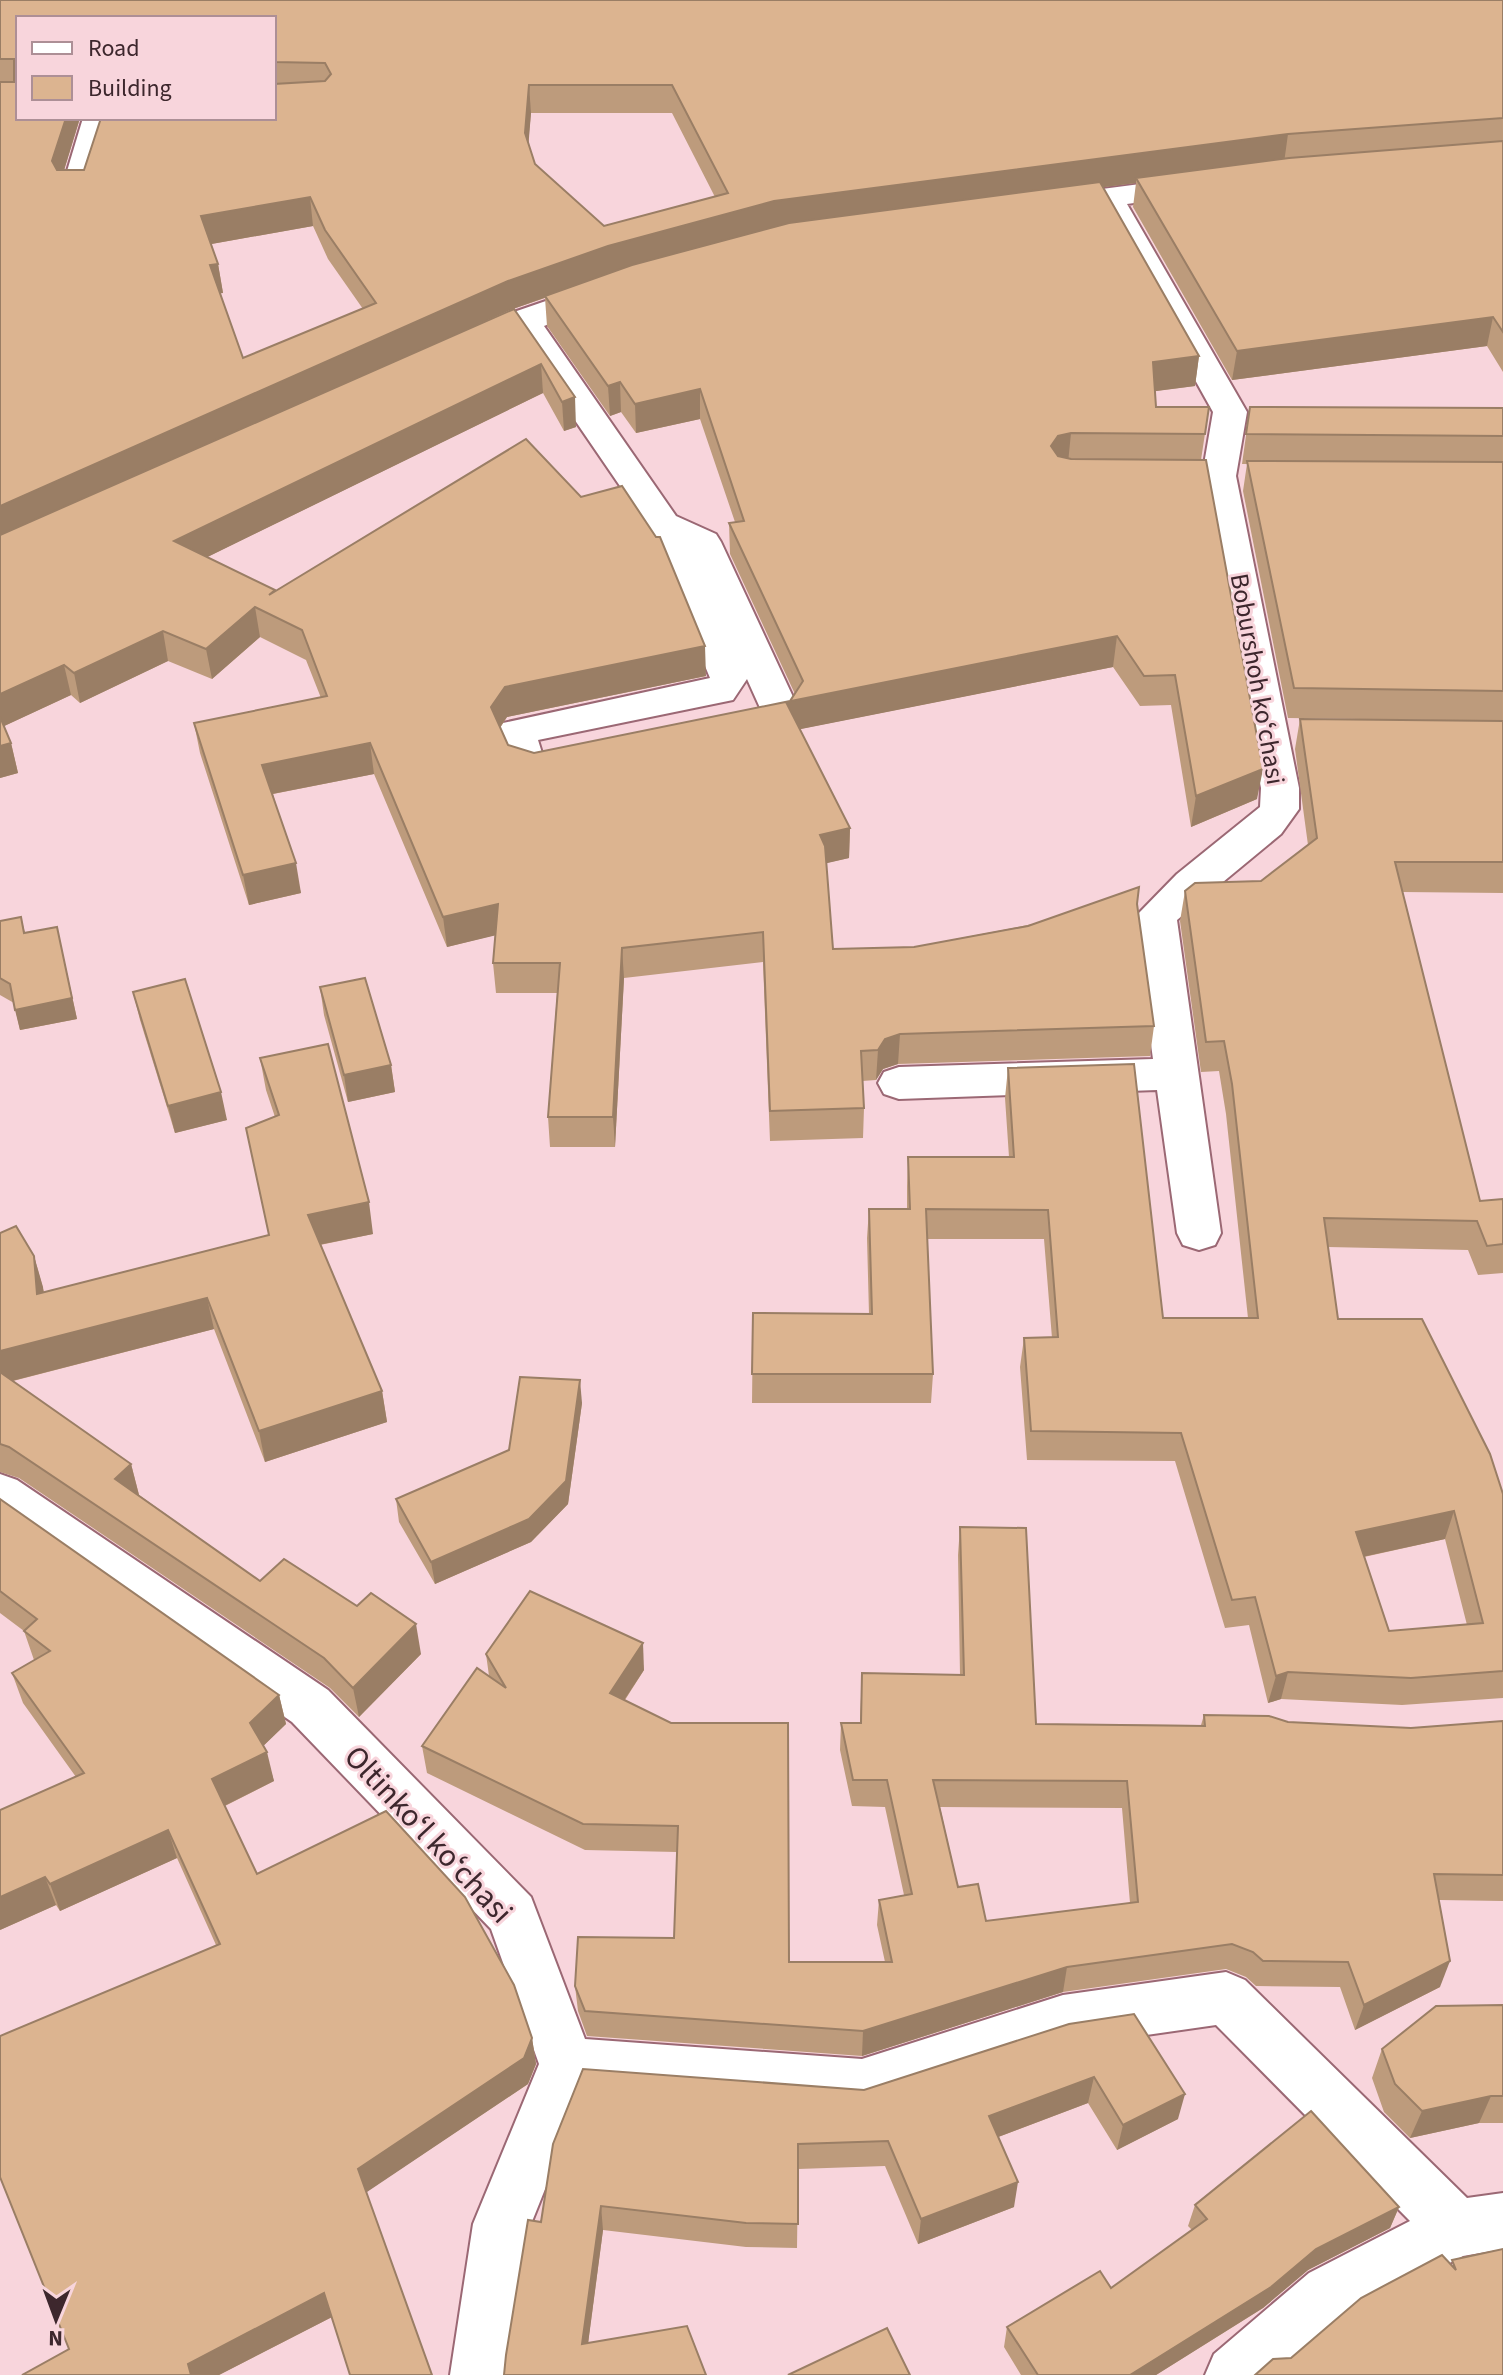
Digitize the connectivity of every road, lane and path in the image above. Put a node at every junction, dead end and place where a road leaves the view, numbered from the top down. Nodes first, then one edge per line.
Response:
1 (97, 120) edge
2 (1226, 182) edge
3 (76, 191) edge
4 (1108, 197) junction
5 (1016, 209) edge
6 (636, 281) edge
7 (523, 320) junction
8 (436, 359) edge
9 (664, 524) junction
10 (701, 734) edge
11 (596, 755) edge
12 (1191, 884) junction
13 (1122, 906) edge
14 (1176, 1074) junction
15 (899, 1083) dead end
16 (1199, 1233) dead end
17 (0, 1494) edge
18 (567, 2064) junction
19 (1480, 2224) edge
20 (480, 2375) edge
21 (1235, 2375) edge

1 - 3 street
2 - 4 street
4 - 5 street
4 - 12 street, Boburshoh koʻchasi
6 - 7 street
7 - 8 street
7 - 9 street
9 - 10 street
9 - 11 street
12 - 13 street
12 - 14 street, Boburshoh koʻchasi
14 - 15 street
14 - 16 street, Boburshoh koʻchasi
17 - 18 street, Oltinkoʻl koʻchasi
18 - 19 street
18 - 20 street
19 - 21 street

